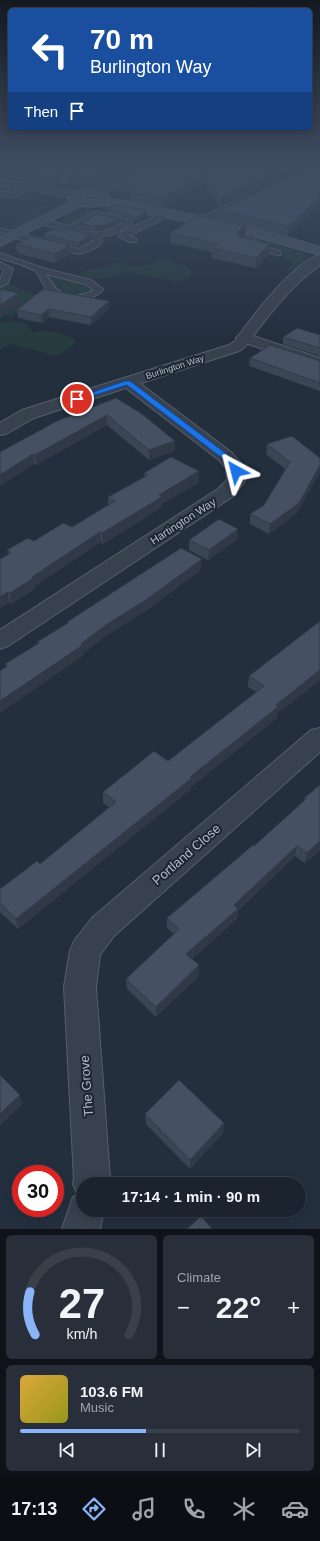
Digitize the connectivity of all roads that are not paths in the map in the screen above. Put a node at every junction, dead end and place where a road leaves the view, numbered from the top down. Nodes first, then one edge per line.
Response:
1 (37, 223) edge
2 (50, 223) edge
3 (80, 223) edge
4 (127, 223) edge
5 (145, 223) edge
6 (220, 223) edge
7 (70, 229) junction
8 (0, 230) edge
9 (259, 233) junction
10 (15, 234) junction
11 (89, 235) junction
12 (133, 240) dead end
13 (0, 242) edge
14 (320, 251) edge
15 (277, 253) dead end
16 (0, 255) edge
17 (320, 259) edge
18 (0, 265) edge
19 (39, 270) junction
20 (0, 284) edge
21 (244, 338) junction
22 (320, 363) edge
23 (128, 382) junction
24 (0, 430) edge
25 (0, 641) edge
26 (320, 737) edge
27 (80, 988) joint
28 (92, 1177) edge
29 (84, 1217) edge
30 (81, 1229) edge

1 - 10 main road
2 - 7 lane
3 - 7 lane
4 - 11 lane
5 - 12 lane
6 - 9 main road
7 - 11 lane
8 - 10 lane
9 - 14 main road
9 - 15 lane
10 - 11 lane
10 - 13 main road
16 - 19 lane
17 - 21 street, Burlington Way
18 - 20 lane
19 - 19 lane
21 - 22 street
21 - 23 street, Burlington Way
23 - 24 street, Burlington Way
23 - 25 street, Hartington Way
26 - 27 street, Portland Close
27 - 28 street, The Grove
29 - 30 street

